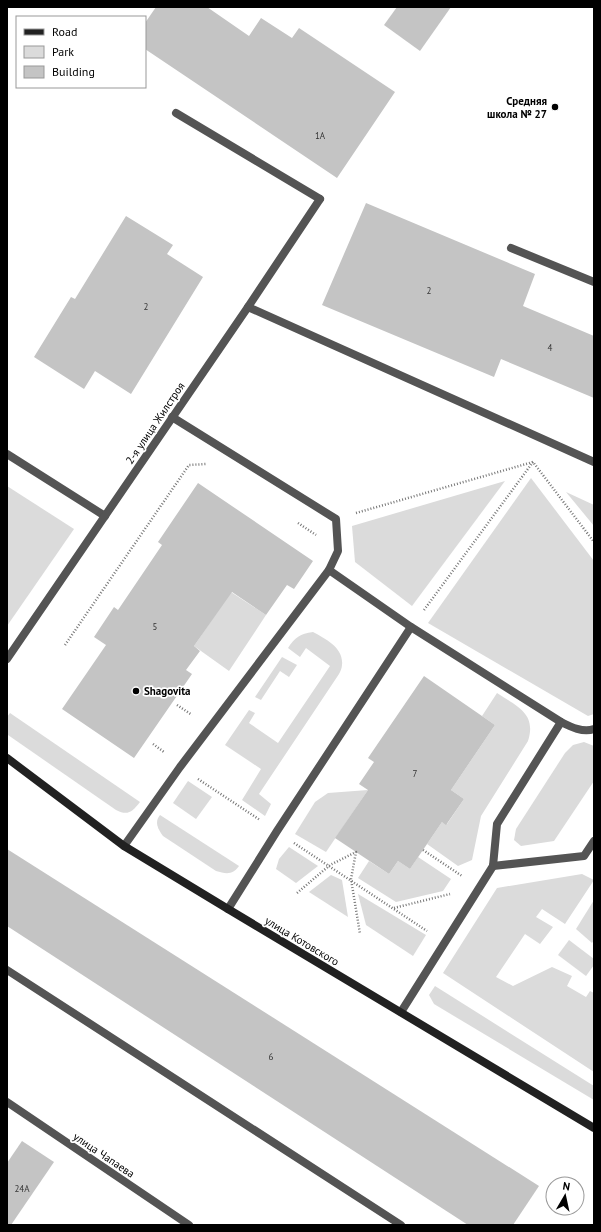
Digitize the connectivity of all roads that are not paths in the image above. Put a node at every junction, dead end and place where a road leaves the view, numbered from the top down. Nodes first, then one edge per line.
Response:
1 (176, 113) dead end
2 (511, 248) dead end
3 (594, 282) edge
4 (248, 307) junction
5 (172, 417) junction
6 (7, 454) edge
7 (594, 462) edge
8 (105, 516) junction
9 (328, 570) junction
10 (411, 627) junction
11 (7, 659) edge
12 (561, 722) junction
13 (594, 729) edge
14 (7, 758) edge
15 (594, 841) edge
16 (124, 846) junction
17 (494, 866) junction
18 (228, 910) junction
19 (7, 970) edge
20 (401, 1012) junction
21 (7, 1102) edge
22 (594, 1128) edge
23 (189, 1225) edge
24 (401, 1225) edge

1 - 4 street, 2-я улица Жилстроя
2 - 3 street
4 - 5 street, 2-я улица Жилстроя
4 - 7 street
5 - 8 street, 2-я улица Жилстроя
5 - 9 street
6 - 8 street
8 - 11 street, 2-я улица Жилстроя
9 - 10 street
9 - 16 street
10 - 12 street
10 - 18 street
12 - 13 street
12 - 17 street
14 - 16 street, улица Котовского
15 - 17 street
16 - 18 street, улица Котовского
17 - 20 street
18 - 20 street, улица Котовского
19 - 24 street
20 - 22 street, улица Котовского
21 - 23 street, улица Чапаева

